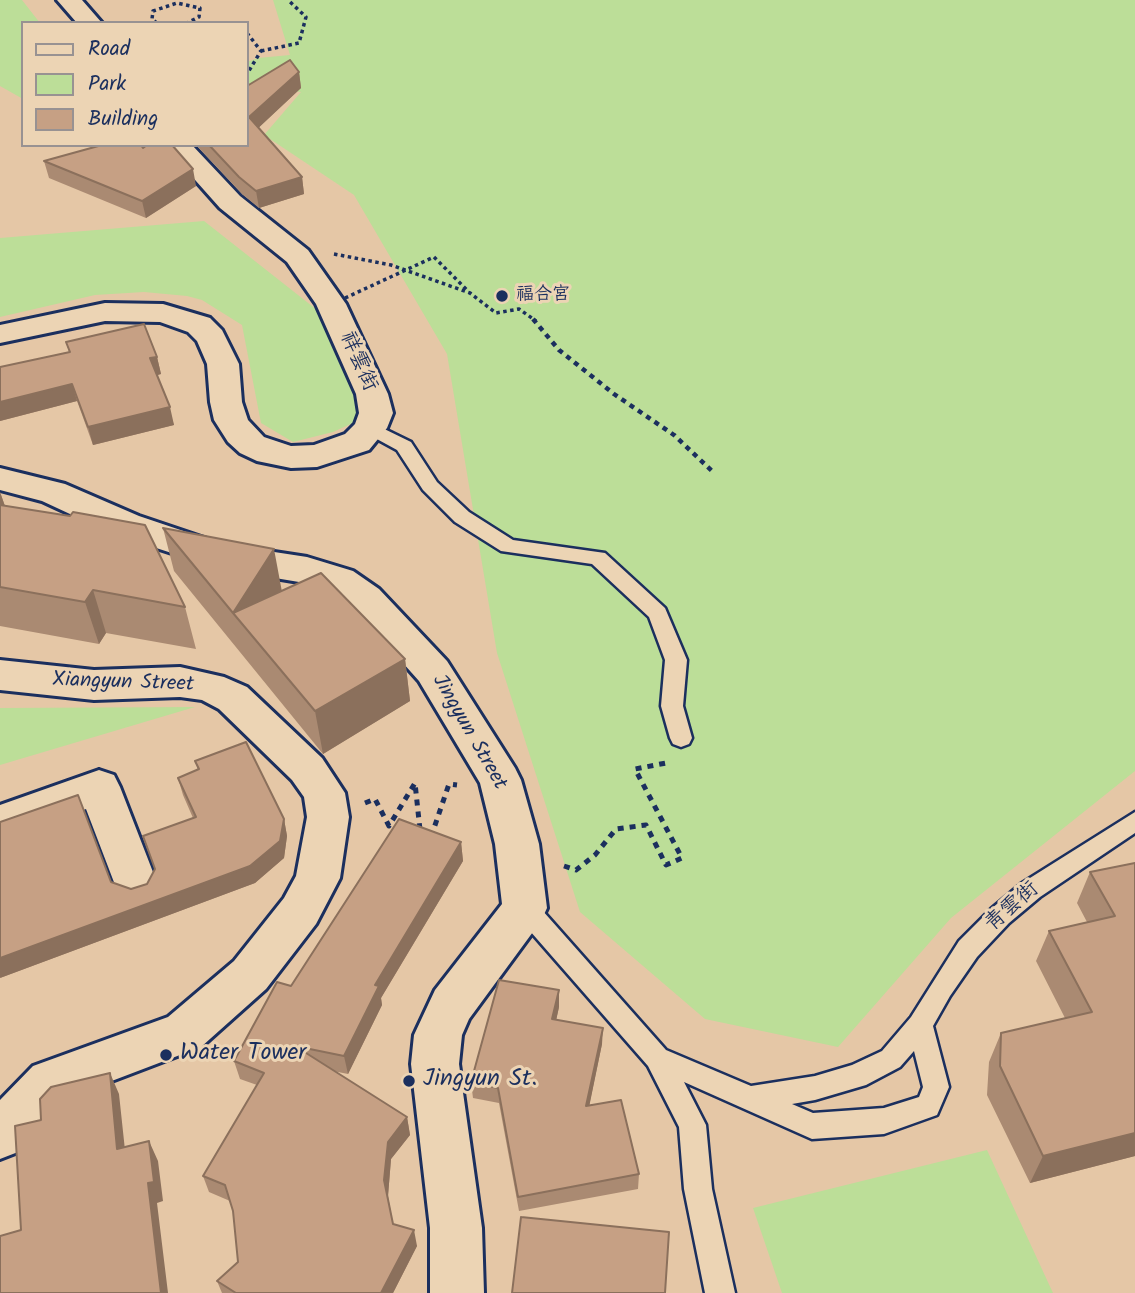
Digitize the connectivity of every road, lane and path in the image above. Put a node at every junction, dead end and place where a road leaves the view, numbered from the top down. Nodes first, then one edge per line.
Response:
1 (69, 0) edge
2 (288, 0) edge
3 (177, 1) edge
4 (88, 21) edge
5 (154, 21) edge
6 (193, 21) edge
7 (248, 34) edge
8 (261, 51) junction
9 (248, 72) edge
10 (179, 147) edge
11 (340, 253) dead end
12 (470, 293) junction
13 (345, 298) dead end
14 (0, 334) edge
15 (370, 428) junction
16 (712, 471) dead end
17 (0, 479) edge
18 (0, 676) edge
19 (681, 738) dead end
20 (1135, 821) edge
21 (0, 822) edge
22 (135, 885) edge
23 (525, 908) junction
24 (920, 1025) junction
25 (657, 1058) junction
26 (749, 1099) junction
27 (0, 1135) edge
28 (457, 1293) edge
29 (720, 1293) edge

1 - 4 street
2 - 8 path
3 - 5 path
3 - 6 path
7 - 8 path
8 - 9 path
10 - 15 street, 祥雲街
11 - 12 path
12 - 13 path, bridge
12 - 16 path
14 - 15 street
15 - 19 lane
17 - 23 street, Jingyun Street
18 - 27 street, Xiangyun Street
20 - 24 lane, 青雲街
21 - 22 street
23 - 25 lane
23 - 28 street
24 - 26 lane, 青雲街
24 - 26 lane
25 - 26 lane
25 - 29 lane

